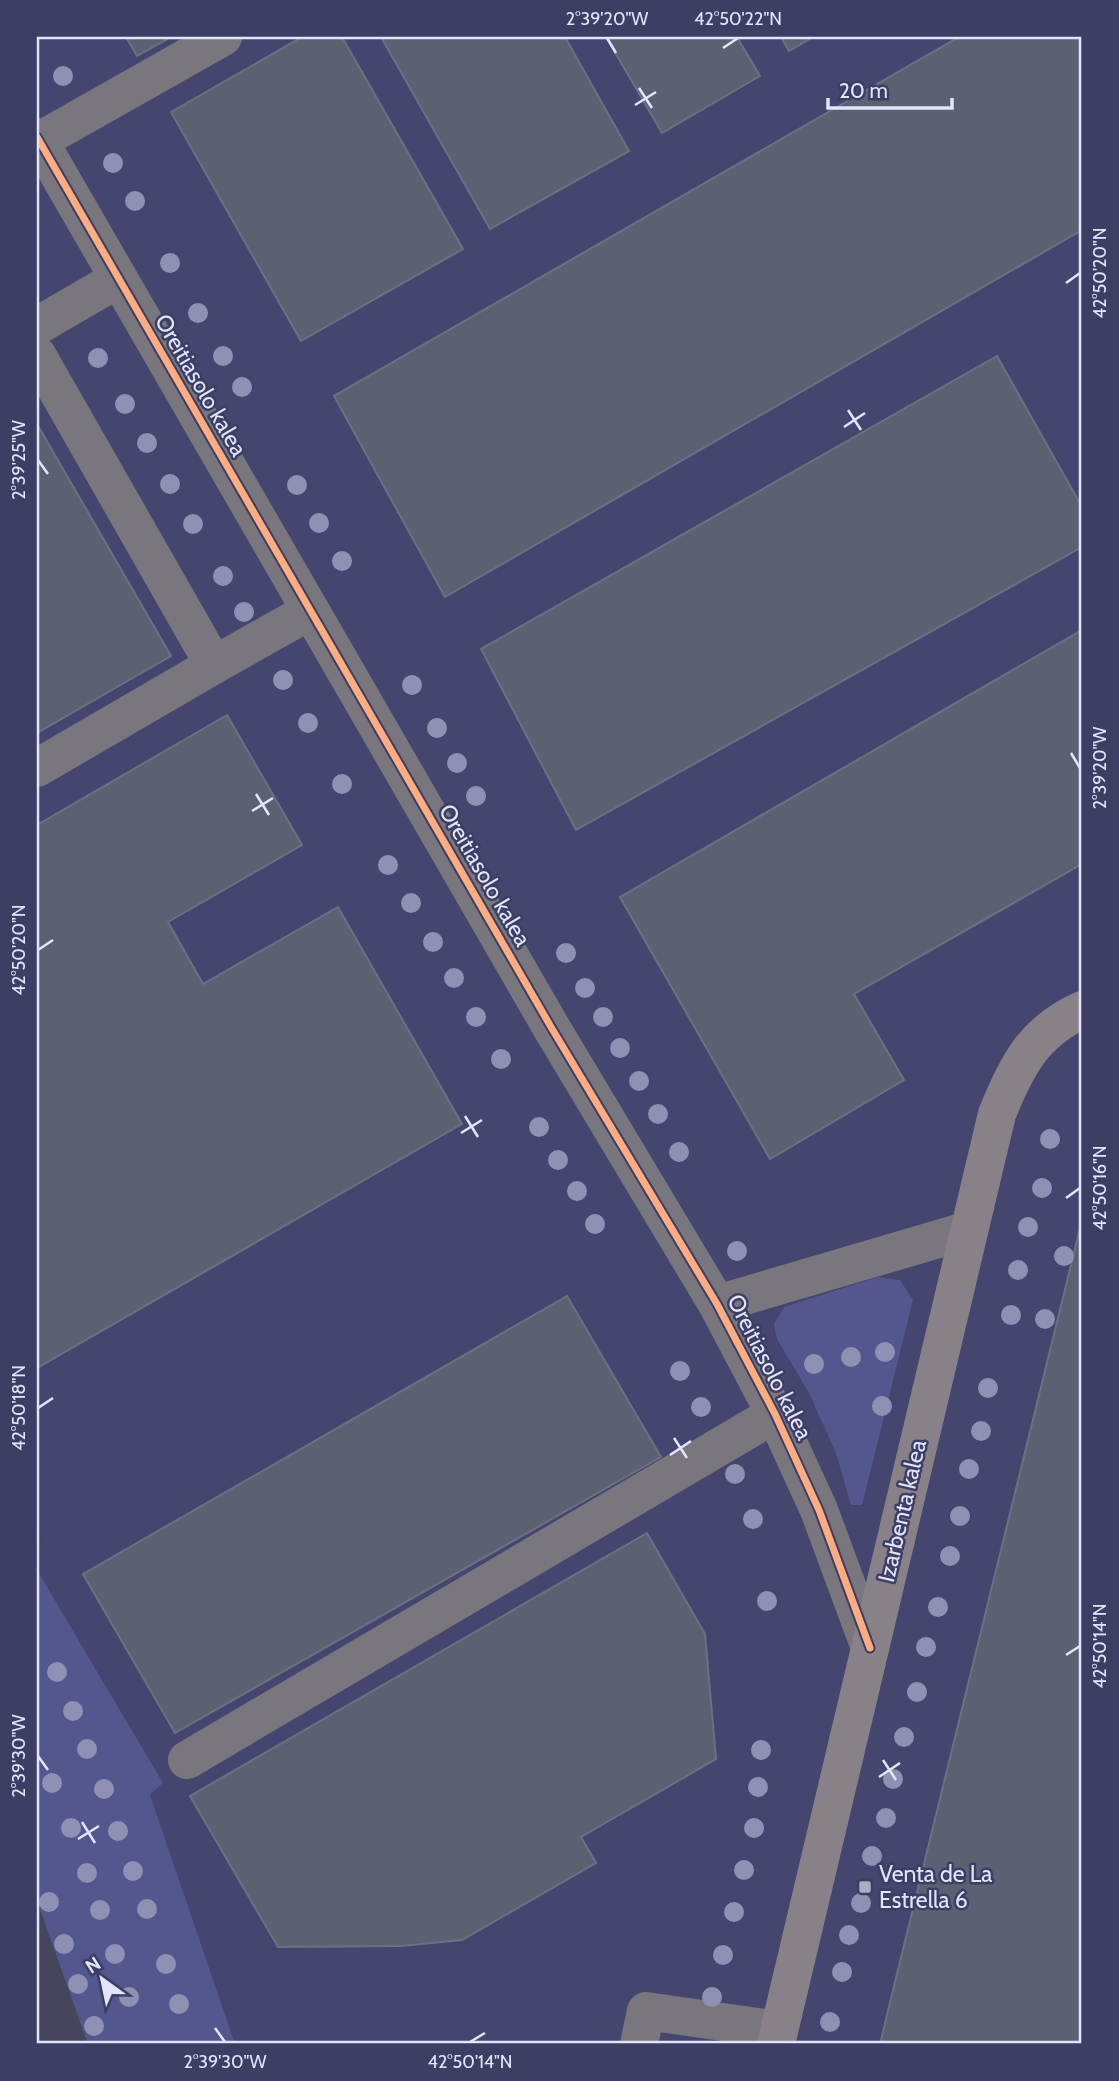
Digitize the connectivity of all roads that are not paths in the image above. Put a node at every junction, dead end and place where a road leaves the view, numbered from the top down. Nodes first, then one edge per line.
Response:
1 (223, 37) edge
2 (38, 139) edge
3 (118, 279) junction
4 (37, 326) edge
5 (37, 355) edge
6 (310, 611) junction
7 (214, 665) junction
8 (37, 768) edge
9 (1082, 1010) edge
10 (969, 1230) junction
11 (717, 1304) junction
12 (775, 1414) junction
13 (870, 1648) junction
14 (187, 1760) dead end
15 (778, 2037) edge
16 (639, 2044) edge

1 - 2 street
2 - 3 street, Oreitiasolo kalea
3 - 4 street
3 - 6 street, Oreitiasolo kalea
5 - 7 street
6 - 7 street
6 - 11 street, Oreitiasolo kalea
7 - 8 street
9 - 10 main road, Izarbenta kalea
10 - 11 street, Oreitiasolo kalea
10 - 13 main road, Izarbenta kalea
11 - 12 street, Oreitiasolo kalea
12 - 13 street, Oreitiasolo kalea
12 - 14 street
13 - 15 main road, Izarbenta kalea
15 - 16 street

